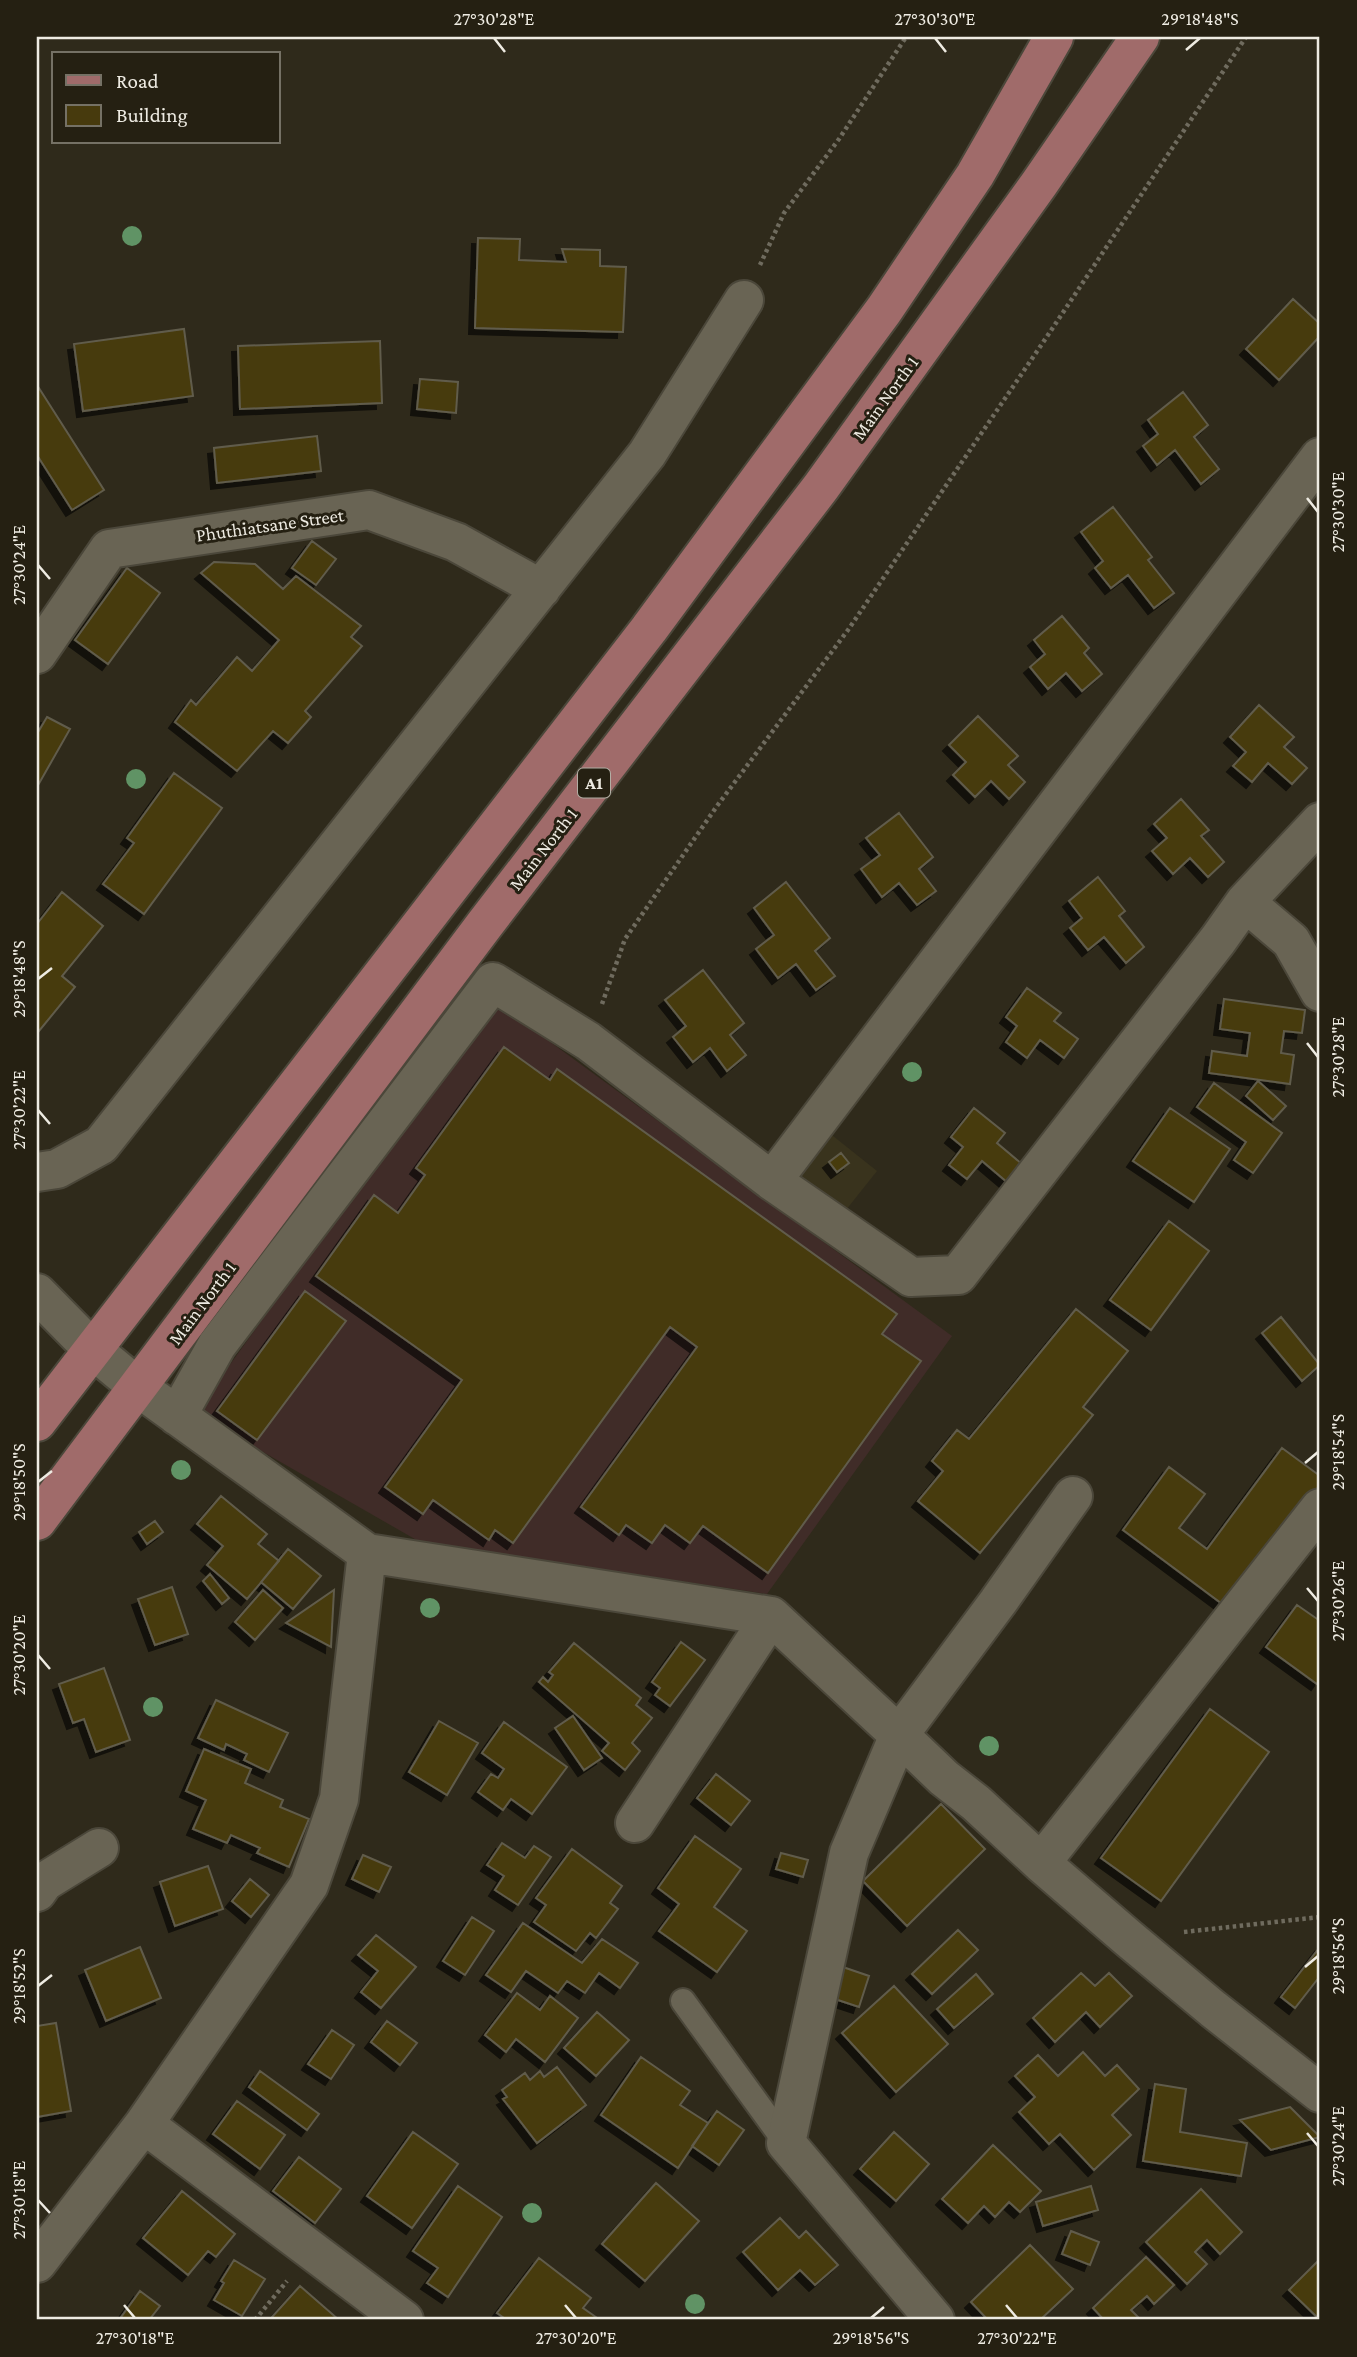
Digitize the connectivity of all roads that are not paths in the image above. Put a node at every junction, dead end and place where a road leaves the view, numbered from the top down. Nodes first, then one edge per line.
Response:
1 (1054, 37) edge
2 (1140, 37) edge
3 (744, 300) road end
4 (1320, 457) edge
5 (541, 589) junction
6 (37, 654) edge
7 (1320, 822) edge
8 (1245, 902) junction
9 (1320, 992) edge
10 (37, 1172) edge
11 (772, 1181) junction
12 (37, 1293) edge
13 (92, 1349) junction
14 (139, 1388) junction
15 (177, 1416) junction
16 (37, 1422) edge
17 (1073, 1496) dead end
18 (1320, 1508) edge
19 (37, 1521) edge
20 (367, 1553) junction
21 (771, 1616) junction
22 (899, 1735) junction
23 (635, 1823) dead end
24 (99, 1848) dead end
25 (1041, 1863) junction
26 (37, 1892) edge
27 (683, 2001) dead end
28 (1320, 2093) edge
29 (144, 2124) junction
30 (786, 2143) junction
31 (37, 2263) edge
32 (404, 2320) edge
33 (935, 2320) edge

1 - 13 main road
2 - 14 main road, Main North 1 / A1
3 - 5 street
4 - 11 street
5 - 6 street, Phuthiatsane Street
5 - 10 street
7 - 8 street
8 - 9 street
8 - 11 street
11 - 15 street
12 - 13 street
13 - 14 street
13 - 16 main road
14 - 15 street
14 - 19 main road, Main North 1 / A1
15 - 20 street
17 - 22 street
18 - 25 street
20 - 21 street
20 - 29 street
21 - 22 street
21 - 23 street
22 - 25 street
22 - 30 street
24 - 26 street
25 - 28 street
27 - 30 lane
29 - 31 street
29 - 32 street
30 - 33 street

